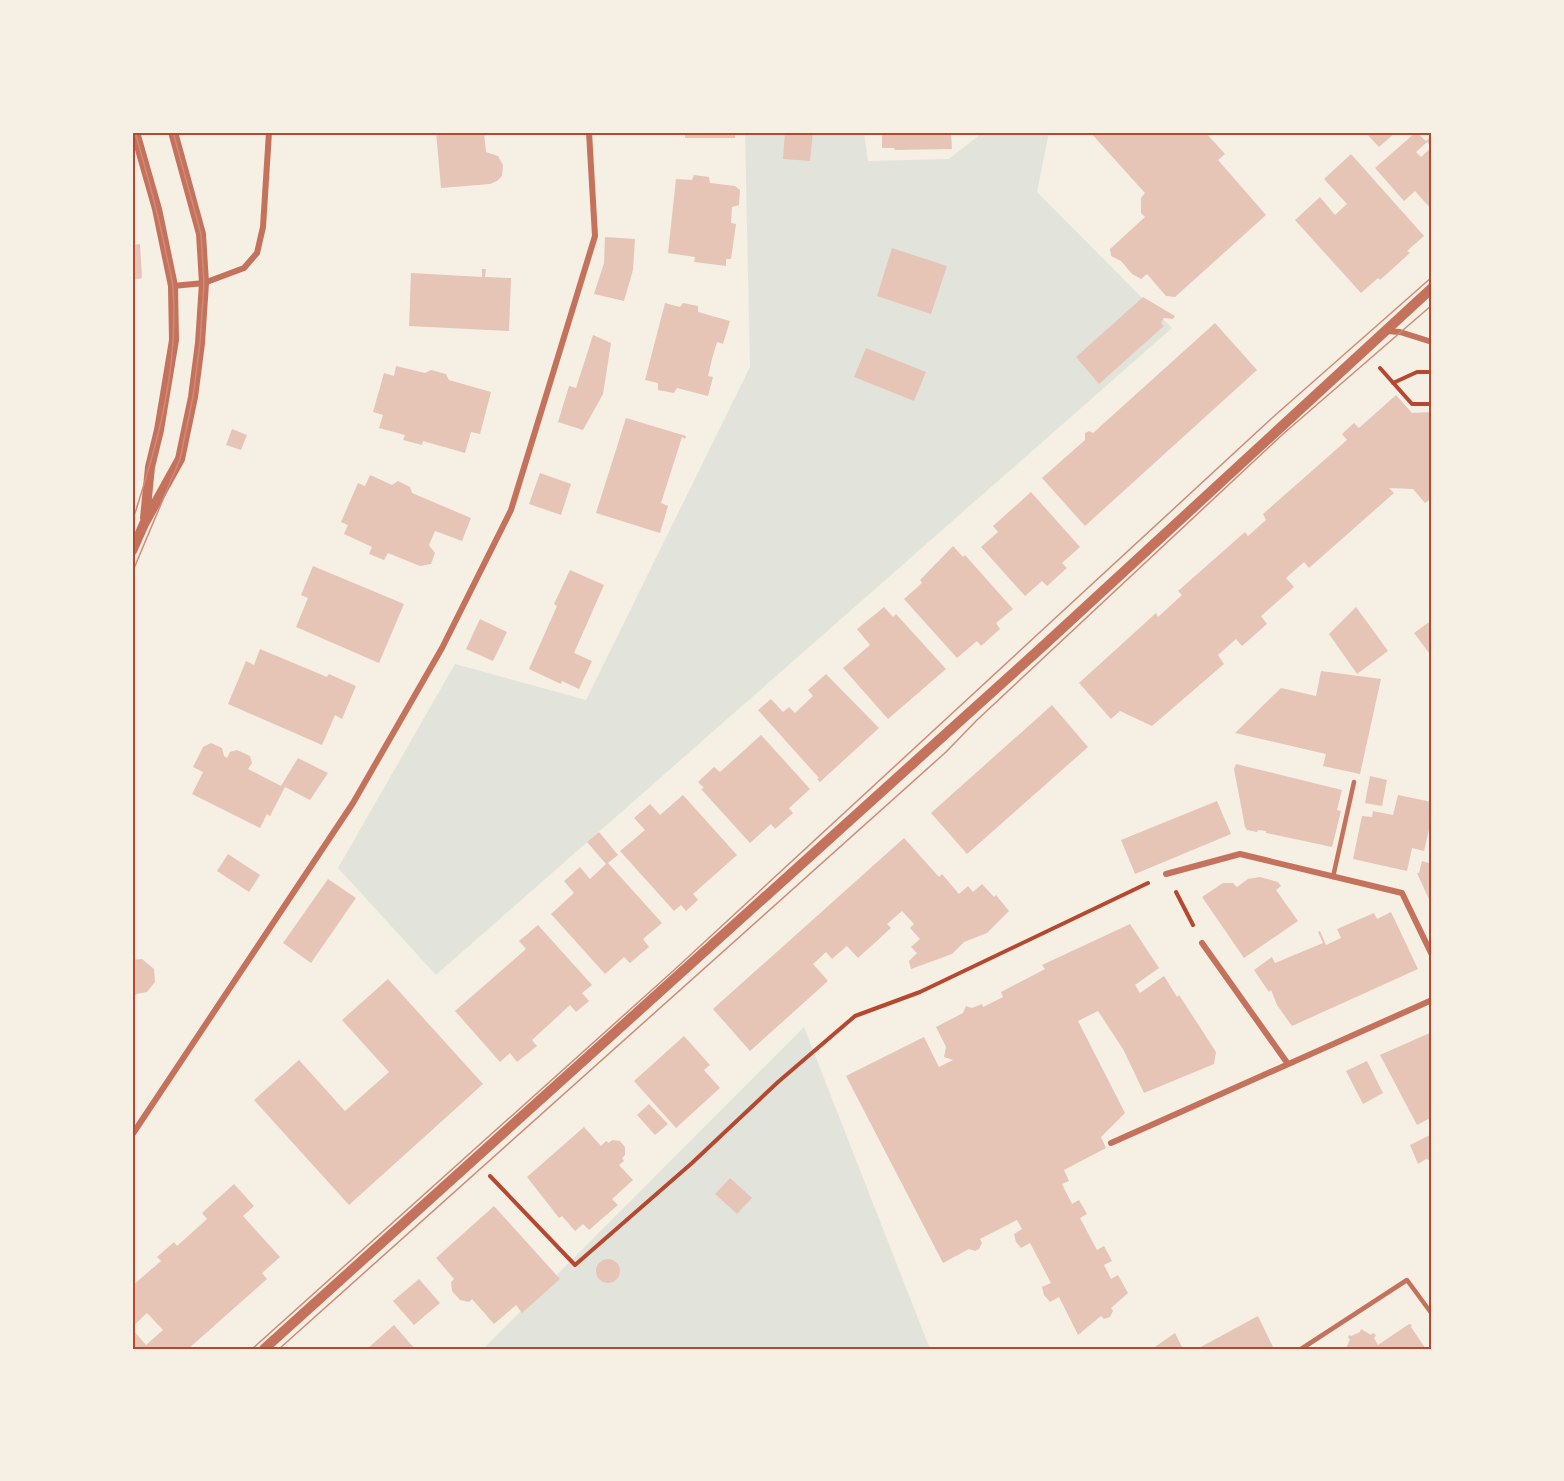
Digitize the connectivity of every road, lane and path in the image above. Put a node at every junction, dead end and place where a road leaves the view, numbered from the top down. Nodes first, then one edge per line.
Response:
1 (135, 132) edge
2 (173, 132) edge
3 (269, 132) edge
4 (590, 132) edge
5 (204, 283) junction
6 (173, 286) junction
7 (1432, 288) edge
8 (1386, 331) junction
9 (1432, 342) edge
10 (1364, 351) junction
11 (1432, 372) edge
12 (1393, 383) junction
13 (1432, 404) edge
14 (144, 524) junction
15 (132, 551) edge
16 (1354, 783) dead end
17 (1166, 874) junction
18 (1333, 877) junction
19 (1202, 943) joint
20 (1432, 955) edge
21 (1432, 1000) edge
22 (1288, 1064) junction
23 (132, 1135) edge
24 (1111, 1143) dead end
25 (472, 1159) junction
26 (1432, 1314) edge
27 (264, 1349) edge
28 (1300, 1349) edge

1 - 6 street
2 - 5 street
3 - 5 street
4 - 23 street
5 - 6 street
5 - 14 street
6 - 14 street
7 - 8 street
8 - 9 street
8 - 10 street
10 - 12 path
10 - 25 street
11 - 12 path
12 - 13 path
14 - 15 street
16 - 18 lane
17 - 18 street
17 - 19 path
17 - 25 path
18 - 20 street
19 - 22 street
21 - 22 street
22 - 24 street
25 - 27 street
26 - 28 lane

